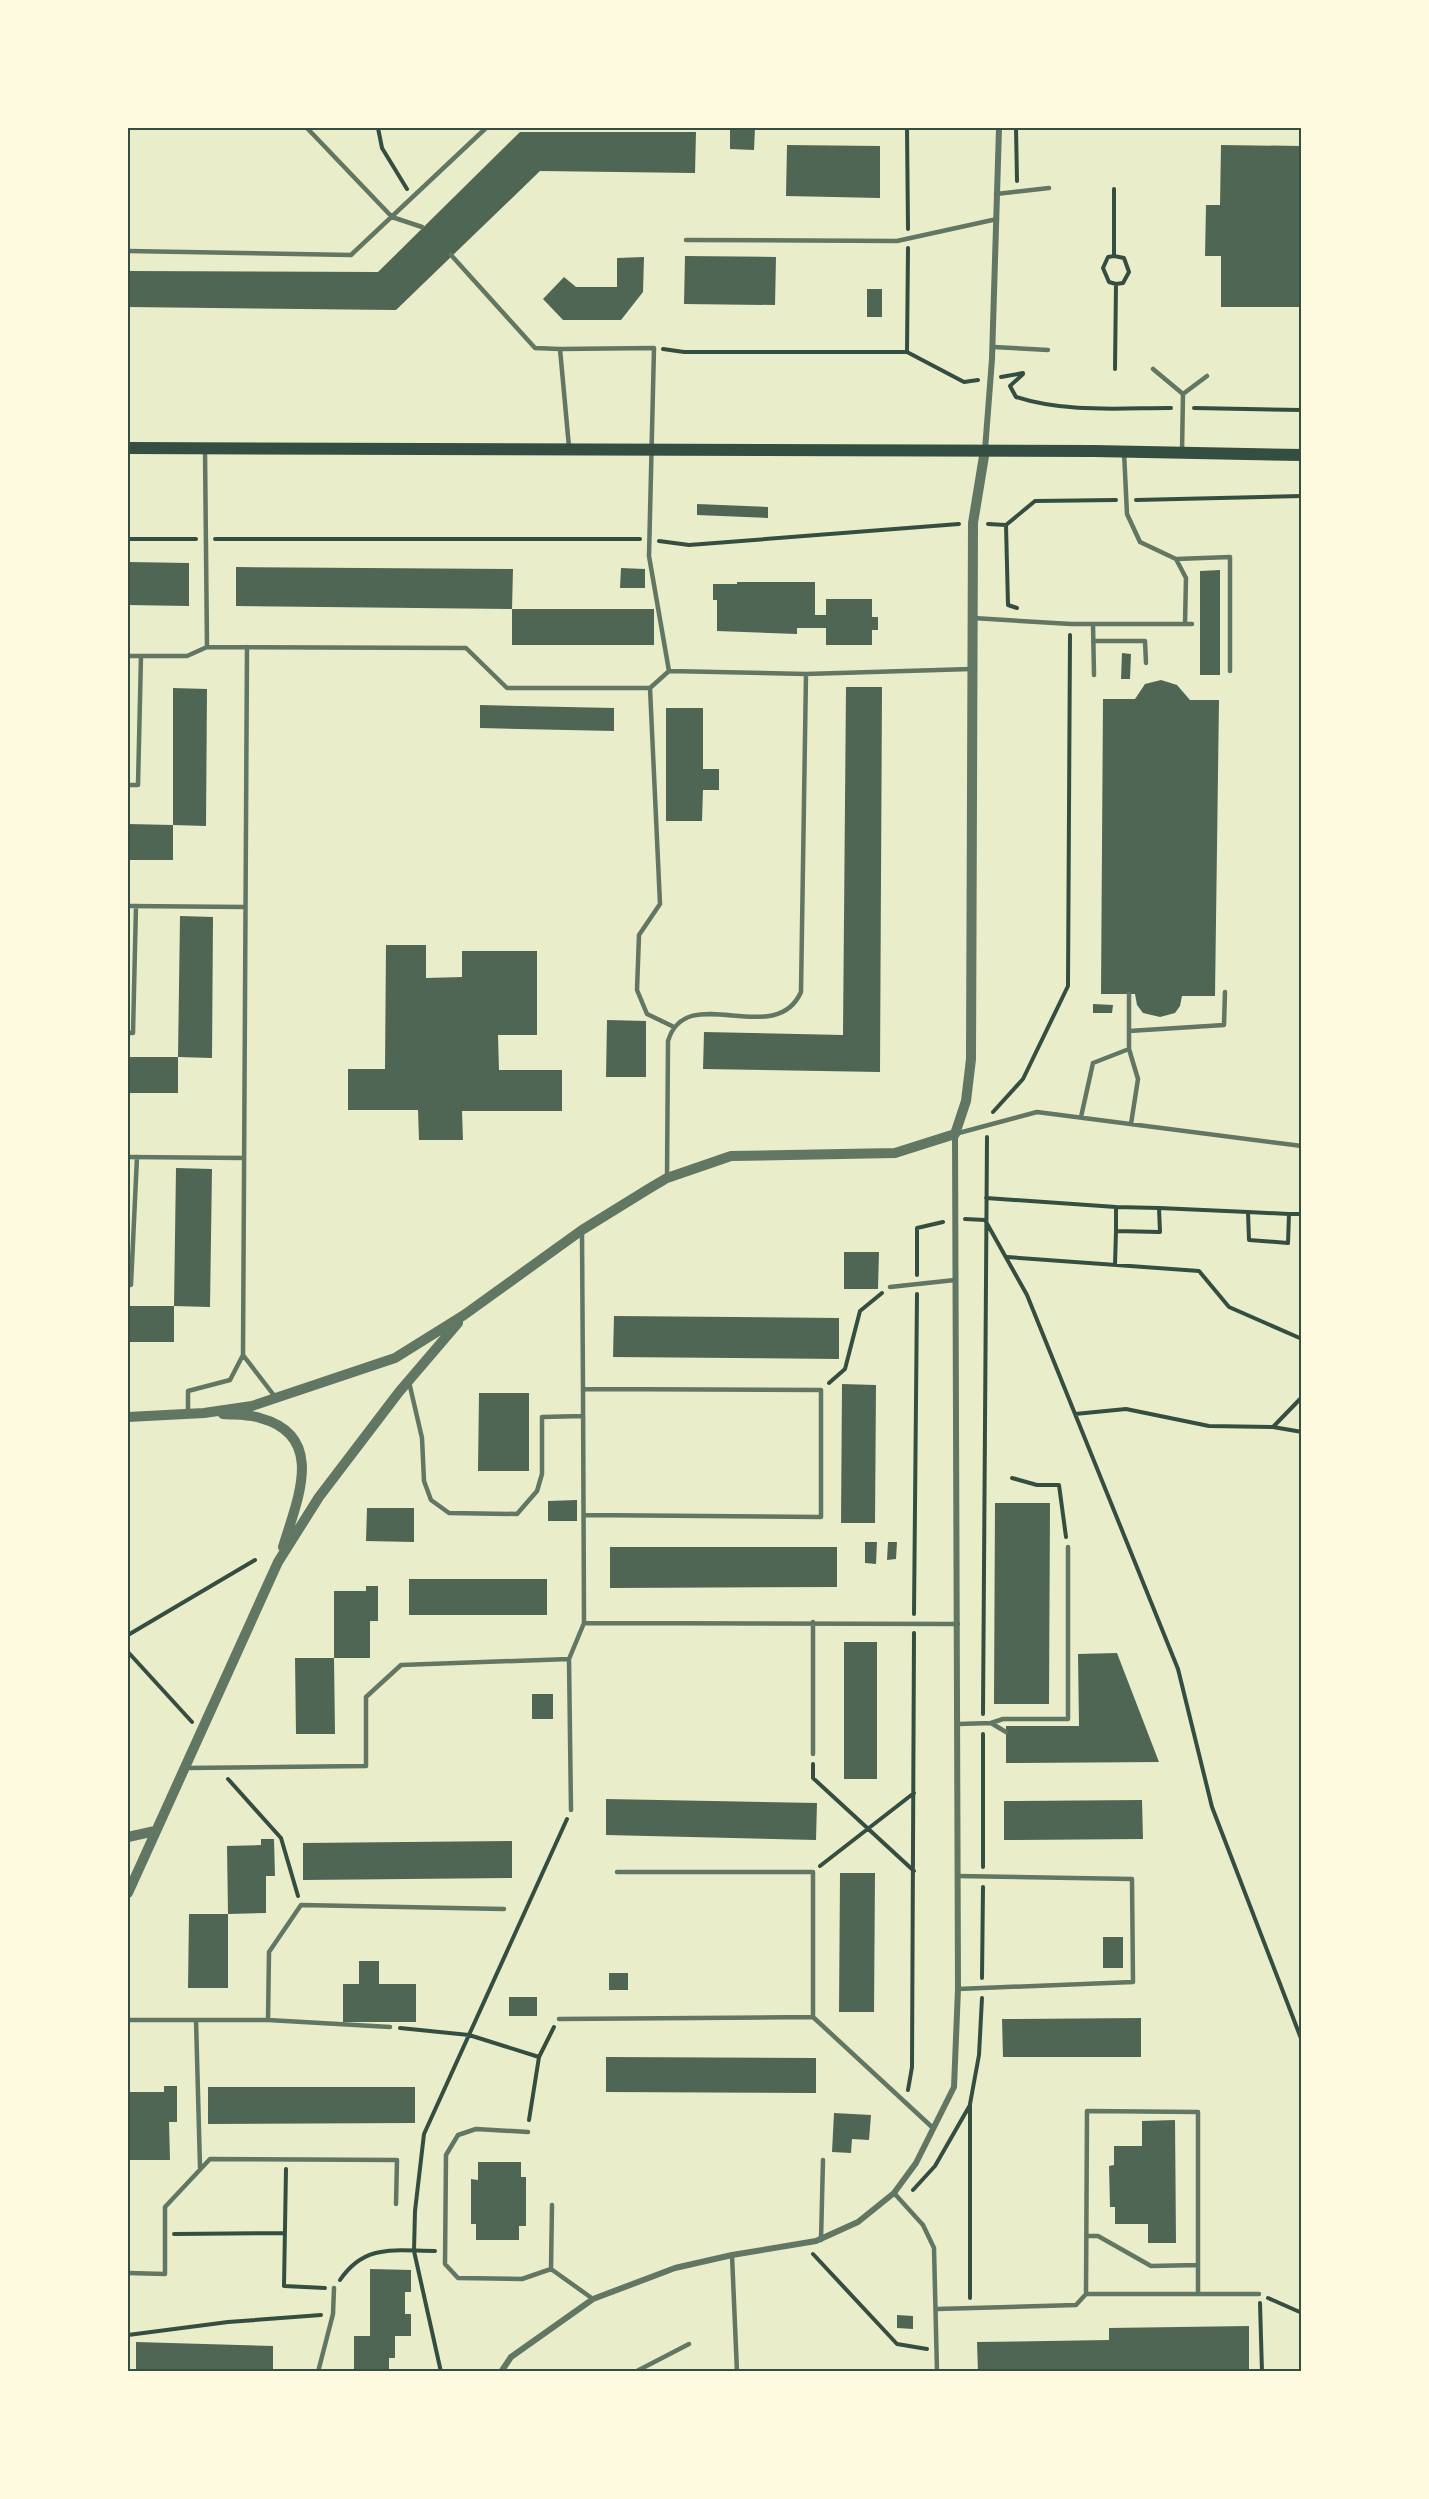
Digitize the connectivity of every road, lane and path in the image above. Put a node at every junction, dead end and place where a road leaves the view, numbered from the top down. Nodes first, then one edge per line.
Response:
1 (307, 128) edge
2 (378, 128) edge
3 (486, 128) edge
4 (999, 128) edge
5 (1016, 128) edge
6 (1049, 188) dead end
7 (1114, 189) dead end
8 (1017, 192) junction
9 (996, 194) junction
10 (412, 198) junction
11 (392, 217) junction
12 (997, 219) junction
13 (422, 227) dead end
14 (686, 240) dead end
15 (128, 251) edge
16 (451, 255) dead end
17 (1114, 256) junction
18 (1116, 284) junction
19 (993, 347) junction
20 (654, 348) junction
21 (561, 350) junction
22 (1048, 350) dead end
23 (1115, 369) dead end
24 (1153, 369) dead end
25 (1207, 376) dead end
26 (991, 379) junction
27 (1183, 394) junction
28 (1183, 408) junction
29 (1302, 410) edge
30 (128, 448) edge
31 (569, 448) junction
32 (205, 450) junction
33 (650, 450) junction
34 (985, 450) junction
35 (1124, 452) junction
36 (1182, 452) junction
37 (1302, 455) edge
38 (1302, 496) edge
39 (1126, 500) junction
40 (973, 523) junction
41 (1006, 525) junction
42 (128, 539) edge
43 (206, 539) junction
44 (649, 539) junction
45 (1176, 559) junction
46 (1019, 608) dead end
47 (973, 618) junction
48 (1071, 624) junction
49 (1093, 624) junction
50 (1185, 624) junction
51 (1192, 624) dead end
52 (1093, 641) junction
53 (207, 647) junction
54 (247, 647) junction
55 (128, 656) edge
56 (141, 656) junction
57 (1146, 663) dead end
58 (972, 669) junction
59 (669, 670) junction
60 (1230, 671) dead end
61 (806, 674) junction
62 (1094, 675) dead end
63 (650, 688) junction
64 (128, 785) edge
65 (128, 906) edge
66 (136, 906) junction
67 (246, 907) junction
68 (1225, 992) dead end
69 (1129, 994) dead end
70 (672, 1026) junction
71 (1129, 1031) junction
72 (128, 1033) edge
73 (1129, 1049) junction
74 (1082, 1118) junction
75 (1131, 1124) junction
76 (988, 1125) junction
77 (955, 1134) junction
78 (1302, 1146) edge
79 (128, 1157) edge
80 (137, 1157) junction
81 (244, 1158) junction
82 (667, 1178) junction
83 (986, 1197) junction
84 (1116, 1207) junction
85 (1159, 1208) junction
86 (1248, 1212) junction
87 (1289, 1214) junction
88 (1302, 1214) edge
89 (957, 1219) junction
90 (985, 1220) junction
91 (582, 1230) junction
92 (1116, 1231) junction
93 (1006, 1257) junction
94 (1115, 1265) junction
95 (955, 1280) junction
96 (917, 1284) junction
97 (128, 1285) edge
98 (890, 1287) joint
99 (464, 1316) junction
100 (1302, 1339) edge
101 (243, 1355) junction
102 (409, 1381) junction
103 (583, 1389) junction
104 (821, 1390) junction
105 (1302, 1397) edge
106 (276, 1398) junction
107 (204, 1413) junction
108 (188, 1414) junction
109 (1075, 1414) junction
110 (583, 1416) junction
111 (128, 1417) edge
112 (1273, 1427) junction
113 (1302, 1432) edge
114 (1012, 1478) dead end
115 (584, 1515) junction
116 (1068, 1547) joint
117 (255, 1560) dead end
118 (278, 1562) junction
119 (813, 1622) junction
120 (584, 1623) junction
121 (914, 1623) junction
122 (958, 1624) junction
123 (128, 1635) edge
124 (128, 1652) edge
125 (569, 1659) junction
126 (991, 1723) junction
127 (958, 1724) junction
128 (983, 1724) junction
129 (201, 1732) junction
130 (1006, 1732) dead end
131 (813, 1754) joint
132 (184, 1768) junction
133 (218, 1768) junction
134 (915, 1793) junction
135 (571, 1810) joint
136 (869, 1829) junction
137 (155, 1831) junction
138 (128, 1837) edge
139 (915, 1871) junction
140 (616, 1872) dead end
141 (813, 1872) junction
142 (957, 1876) junction
143 (983, 1876) junction
144 (128, 1893) edge
145 (301, 1905) junction
146 (504, 1909) dead end
147 (958, 1989) junction
148 (982, 1989) junction
149 (813, 2017) junction
150 (559, 2019) joint
151 (128, 2020) edge
152 (196, 2020) junction
153 (268, 2020) junction
154 (390, 2027) joint
155 (469, 2035) junction
156 (1302, 2041) edge
157 (539, 2056) junction
158 (906, 2103) junction
159 (970, 2104) junction
160 (933, 2128) junction
161 (528, 2132) joint
162 (286, 2159) junction
163 (823, 2160) dead end
164 (200, 2167) junction
165 (894, 2193) junction
166 (901, 2201) junction
167 (396, 2204) dead end
168 (552, 2205) dead end
169 (285, 2233) junction
170 (165, 2234) junction
171 (1087, 2236) junction
172 (821, 2240) junction
173 (803, 2244) junction
174 (445, 2250) junction
175 (414, 2251) junction
176 (732, 2255) junction
177 (1198, 2265) junction
178 (551, 2269) junction
179 (128, 2273) edge
180 (334, 2288) junction
181 (1086, 2294) junction
182 (1198, 2294) junction
183 (1259, 2294) junction
184 (593, 2299) junction
185 (970, 2307) junction
186 (937, 2309) junction
187 (1302, 2313) edge
188 (333, 2314) junction
189 (128, 2335) edge
190 (689, 2344) dead end
191 (937, 2350) junction
192 (318, 2372) edge
193 (441, 2372) edge
194 (501, 2372) edge
195 (635, 2372) edge
196 (737, 2372) edge
197 (937, 2372) edge
198 (1262, 2372) edge

1 - 11 lane
2 - 10 path
3 - 10 lane
4 - 9 street
5 - 8 path
6 - 8 lane
7 - 17 path
8 - 9 lane
9 - 12 street
10 - 11 lane
11 - 13 lane
11 - 15 lane
12 - 14 lane
12 - 19 street
16 - 21 lane
17 - 18 path
17 - 18 path
18 - 23 path
19 - 22 lane
19 - 26 street
20 - 21 lane
20 - 26 path
20 - 33 lane
21 - 31 lane
24 - 27 lane
25 - 27 lane
26 - 28 path
26 - 34 street
27 - 28 lane
28 - 29 path
28 - 36 lane
30 - 32 main road
31 - 32 main road
31 - 33 main road
32 - 43 lane
33 - 34 main road
33 - 44 lane
34 - 35 main road
34 - 40 street
35 - 36 main road
35 - 39 lane
36 - 37 main road
38 - 39 path
39 - 41 path
39 - 45 lane
40 - 41 path
40 - 44 path
40 - 47 street
41 - 46 path
42 - 43 path
43 - 44 path
43 - 53 lane
44 - 59 lane
45 - 50 lane
45 - 60 lane
47 - 48 lane
47 - 58 street
48 - 49 lane
48 - 76 path
49 - 50 lane
49 - 52 lane
50 - 51 lane
52 - 57 lane
52 - 62 lane
53 - 54 lane
53 - 56 lane
54 - 63 lane
54 - 67 lane
55 - 56 lane
56 - 64 lane
58 - 61 lane
58 - 77 street
59 - 61 lane
59 - 63 lane
61 - 70 lane
63 - 70 lane
65 - 66 lane
66 - 67 lane
66 - 72 lane
67 - 81 lane
68 - 71 lane
69 - 71 lane
70 - 82 lane
71 - 73 lane
73 - 74 lane
73 - 75 lane
74 - 75 lane
74 - 76 lane
75 - 78 lane
76 - 77 lane
76 - 83 path
77 - 82 street
77 - 89 street
79 - 80 lane
80 - 81 lane
80 - 97 lane
81 - 101 lane
82 - 91 street
83 - 84 path
83 - 90 path
84 - 85 path
84 - 92 path
85 - 86 path
85 - 92 path
86 - 87 path
86 - 87 path
87 - 88 path
89 - 90 path
89 - 95 street
89 - 96 path
90 - 93 path
90 - 128 path
91 - 99 street
91 - 103 lane
92 - 94 path
93 - 94 path
93 - 109 path
94 - 100 path
95 - 96 lane
95 - 122 street
96 - 98 lane
96 - 121 path
98 - 104 path
99 - 102 street
99 - 106 street
101 - 106 lane
101 - 108 lane
102 - 110 lane
102 - 118 street
103 - 104 lane
103 - 110 lane
104 - 115 lane
105 - 112 path
106 - 107 street
107 - 108 street
107 - 118 street
108 - 111 street
109 - 112 path
109 - 156 path
110 - 115 lane
112 - 113 path
114 - 116 path
115 - 120 lane
116 - 126 lane
117 - 123 path
118 - 129 street
119 - 120 lane
119 - 121 lane
119 - 131 lane
120 - 125 lane
121 - 122 lane
121 - 134 path
122 - 127 street
124 - 129 path
125 - 133 lane
125 - 135 lane
126 - 128 lane
126 - 130 lane
127 - 128 lane
127 - 142 street
128 - 143 path
129 - 132 street
131 - 136 path
132 - 133 lane
132 - 137 street
133 - 145 path
134 - 136 path
134 - 139 path
135 - 155 path
136 - 139 path
136 - 141 path
137 - 138 street
137 - 144 street
139 - 158 path
140 - 141 lane
141 - 149 lane
142 - 143 lane
142 - 147 street
143 - 148 path
143 - 148 lane
145 - 146 lane
145 - 153 lane
147 - 148 lane
147 - 160 street
148 - 159 path
149 - 150 lane
149 - 158 lane
150 - 157 path
151 - 152 lane
152 - 153 lane
152 - 164 lane
153 - 154 lane
154 - 155 path
155 - 157 path
155 - 175 path
157 - 161 path
158 - 160 lane
159 - 166 path
159 - 185 path
160 - 165 street
161 - 174 lane
162 - 164 lane
162 - 167 lane
162 - 169 path
163 - 172 lane
164 - 170 lane
165 - 166 lane
165 - 172 street
166 - 186 lane
168 - 178 lane
169 - 170 path
169 - 180 path
170 - 179 lane
171 - 177 lane
171 - 177 lane
171 - 181 lane
172 - 173 street
173 - 176 street
173 - 191 path
174 - 175 path
174 - 178 lane
175 - 180 path
175 - 193 path
176 - 184 street
176 - 196 lane
177 - 182 lane
178 - 184 lane
180 - 188 lane
181 - 182 lane
181 - 185 lane
182 - 183 lane
183 - 187 path
183 - 198 path
184 - 194 street
185 - 186 lane
186 - 191 lane
188 - 189 path
188 - 192 lane
190 - 195 lane
191 - 197 lane

